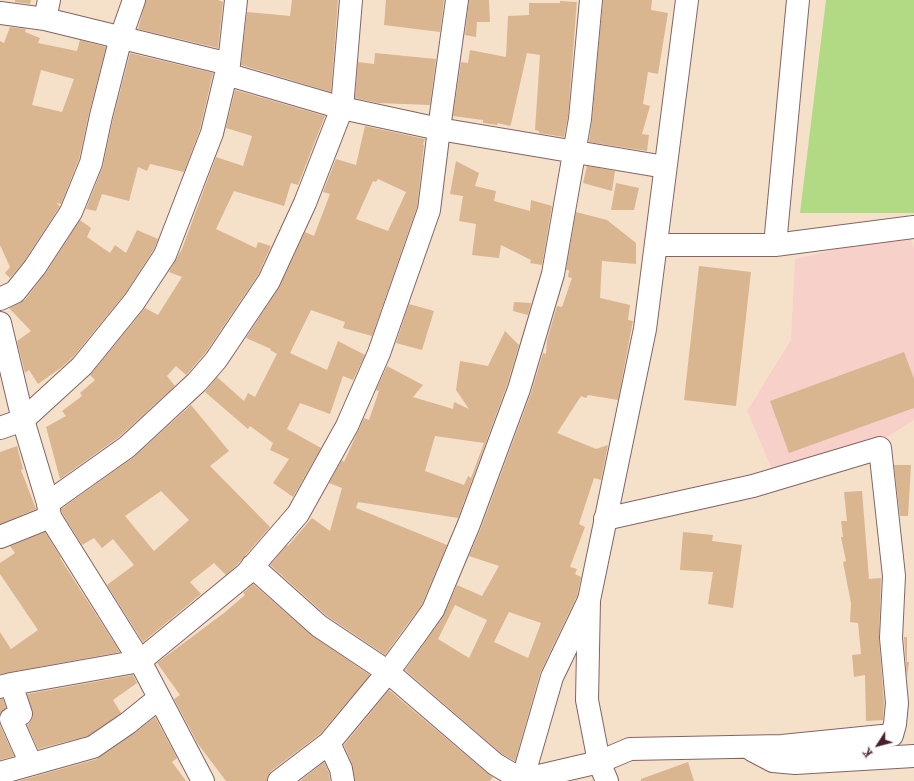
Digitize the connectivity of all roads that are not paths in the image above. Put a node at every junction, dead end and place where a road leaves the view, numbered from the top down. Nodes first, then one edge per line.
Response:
1 (134, 0) edge
2 (236, 0) edge
3 (351, 0) edge
4 (457, 0) edge
5 (591, 0) edge
6 (687, 0) edge
7 (798, 0) edge
8 (47, 10) edge
9 (0, 13) edge
10 (121, 37) junction
11 (227, 69) junction
12 (342, 108) junction
13 (439, 129) junction
14 (574, 152) junction
15 (666, 167) junction
16 (914, 226) edge
17 (656, 245) junction
18 (775, 245) junction
19 (0, 298) edge
20 (0, 323) edge
21 (23, 420) junction
22 (0, 428) edge
23 (49, 510) junction
24 (605, 519) junction
25 (0, 537) edge
26 (252, 566) junction
27 (589, 600) junction
28 (140, 661) junction
29 (388, 672) junction
30 (6, 685) edge
31 (159, 698) junction
32 (329, 743) junction
33 (745, 747) junction
34 (914, 756) edge
35 (31, 764) junction
36 (0, 773) edge
37 (601, 775) edge
38 (522, 780) edge
39 (203, 781) edge
40 (279, 781) edge
41 (343, 781) edge

1 - 10 street
2 - 11 street
3 - 12 street
4 - 13 street
5 - 14 street
6 - 15 street
7 - 18 street
8 - 9 street
8 - 10 street
10 - 11 street
10 - 19 street
11 - 12 street
11 - 21 street
12 - 13 street
12 - 23 street
13 - 14 street
13 - 26 street
14 - 15 street
14 - 29 street
15 - 17 street
16 - 18 street
17 - 18 street
17 - 24 street
20 - 21 street
21 - 22 street
21 - 23 street
23 - 25 street
23 - 28 street
24 - 27 street
24 - 33 street
26 - 28 street
26 - 29 street
27 - 37 street
27 - 38 street
28 - 30 street
28 - 31 street
29 - 32 street
29 - 38 street
30 - 35 street
31 - 35 street
31 - 39 street
32 - 40 street
32 - 41 street
33 - 34 street
33 - 37 street
35 - 36 street
37 - 38 street

